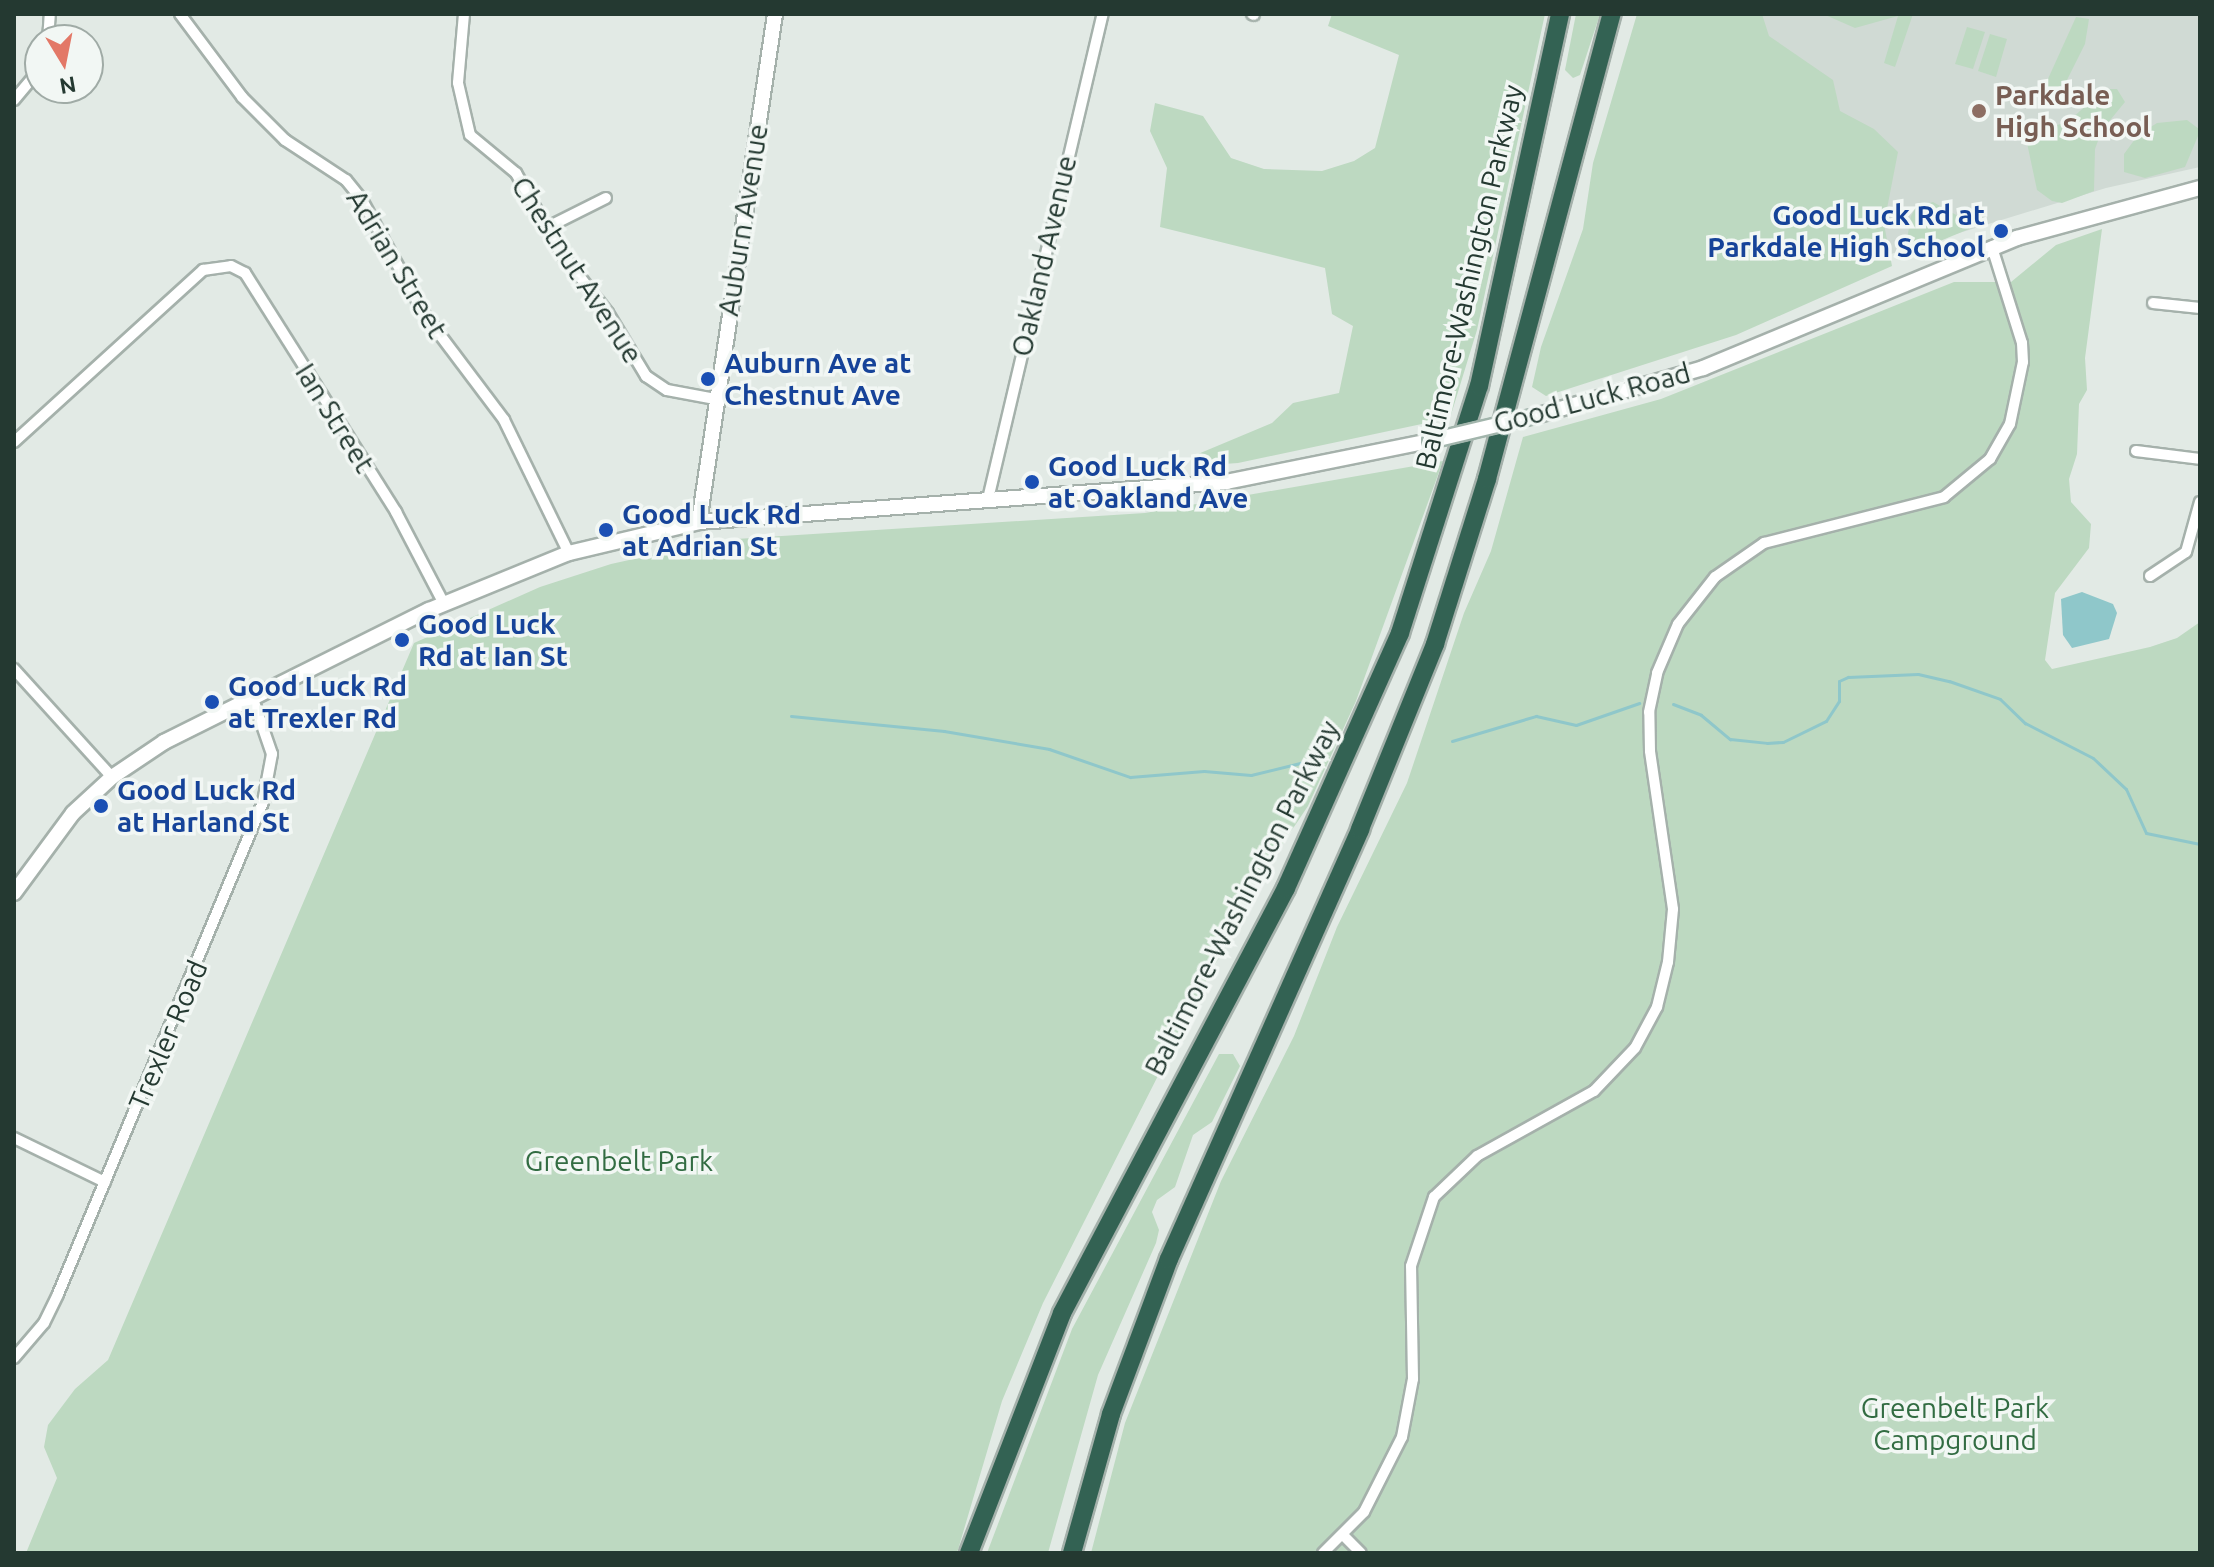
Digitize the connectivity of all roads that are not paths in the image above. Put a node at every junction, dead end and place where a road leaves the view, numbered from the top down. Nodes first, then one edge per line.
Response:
1 (180, 14) edge
2 (464, 14) edge
3 (775, 14) edge
4 (1103, 14) edge
5 (1560, 14) edge
6 (1612, 14) edge
7 (2200, 188) edge
8 (606, 198) dead end
9 (546, 228) junction
10 (1992, 247) junction
11 (2153, 303) dead end
12 (2200, 308) edge
13 (715, 399) junction
14 (14, 442) edge
15 (2136, 451) dead end
16 (2200, 459) edge
17 (988, 499) junction
18 (2200, 502) edge
19 (699, 522) junction
20 (569, 553) junction
21 (2150, 576) dead end
22 (444, 604) junction
23 (14, 669) edge
24 (253, 699) junction
25 (112, 777) junction
26 (14, 893) edge
27 (14, 1138) edge
28 (105, 1182) junction
29 (14, 1358) edge
30 (1343, 1535) junction
31 (969, 1553) edge
32 (1072, 1553) edge
33 (1323, 1553) edge
34 (1361, 1553) edge

1 - 20 street, Adrian Street
2 - 9 street, Chestnut Avenue
3 - 13 main road, Auburn Avenue
4 - 17 street, Oakland Avenue
5 - 31 highway, Baltimore-Washington Parkway
6 - 32 highway
7 - 10 main road, Good Luck Road
8 - 9 street
9 - 13 street, Chestnut Avenue
10 - 17 main road, Good Luck Road, bridge
10 - 30 street
11 - 12 street
13 - 19 main road, Auburn Avenue
14 - 22 street, Ian Street
15 - 16 street
17 - 19 main road, Good Luck Road
18 - 21 street
19 - 20 main road, Good Luck Road
20 - 22 main road, Good Luck Road
22 - 24 main road, Good Luck Road
23 - 25 street
24 - 25 main road, Good Luck Road
24 - 28 street, Trexler Road
25 - 26 main road, Good Luck Road
27 - 28 street
28 - 29 street, Trexler Road
30 - 33 street
30 - 34 street

